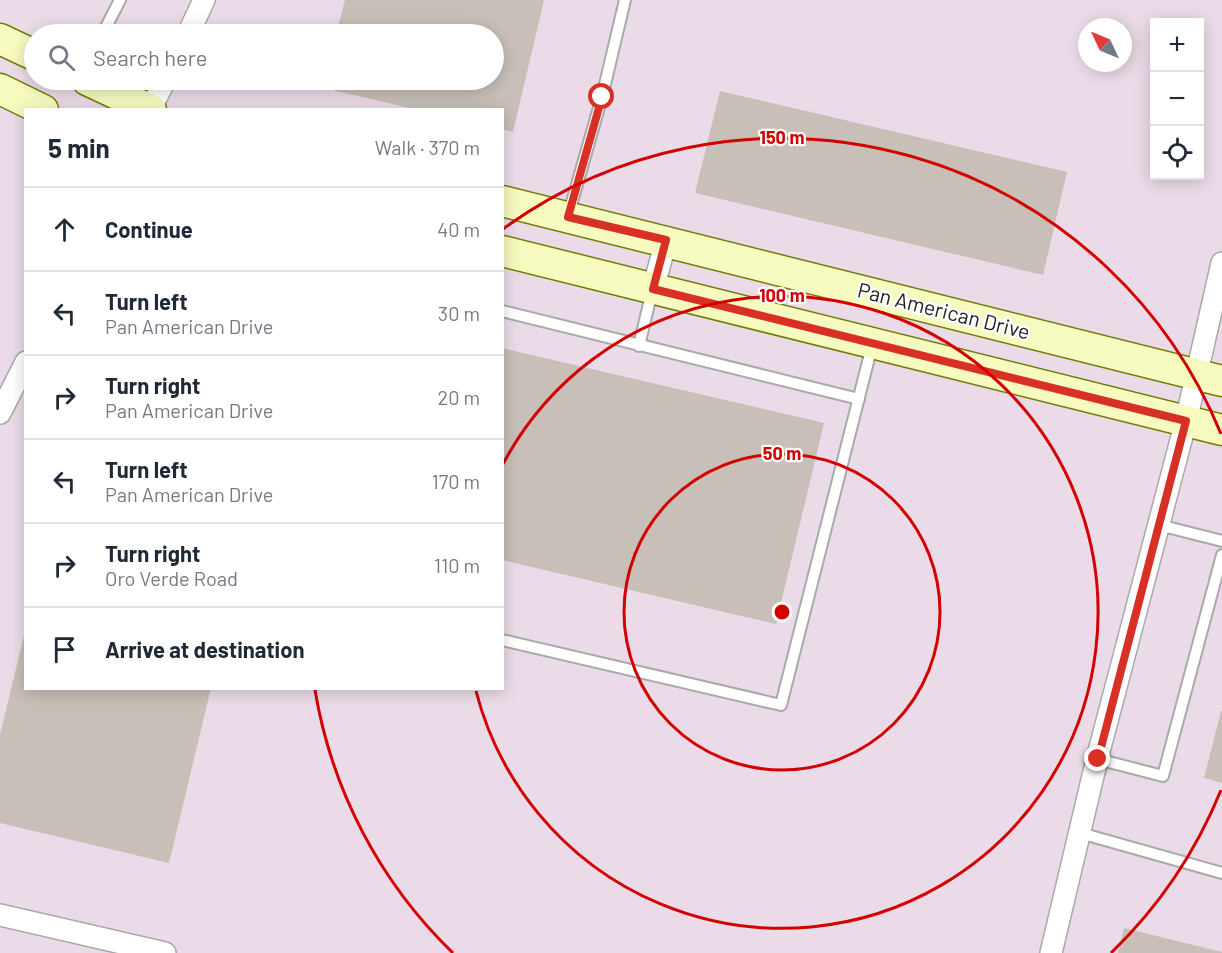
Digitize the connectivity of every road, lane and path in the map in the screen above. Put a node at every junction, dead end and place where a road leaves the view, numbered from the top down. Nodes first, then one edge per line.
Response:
1 (120, 0) edge
2 (204, 0) edge
3 (625, 0) edge
4 (108, 24) edge
5 (193, 24) edge
6 (0, 39) edge
7 (24, 50) edge
8 (0, 89) edge
9 (109, 90) edge
10 (160, 90) edge
11 (39, 108) edge
12 (148, 108) edge
13 (151, 108) edge
14 (504, 201) edge
15 (568, 217) junction
16 (666, 240) junction
17 (504, 252) edge
18 (1222, 263) edge
19 (653, 289) junction
20 (1219, 292) edge
21 (504, 311) edge
22 (873, 343) junction
23 (639, 346) junction
24 (24, 366) edge
25 (1209, 377) edge
26 (859, 399) junction
27 (0, 414) edge
28 (1186, 421) junction
29 (1222, 430) edge
30 (1159, 525) junction
31 (1222, 541) edge
32 (1222, 555) edge
33 (504, 640) edge
34 (1098, 759) junction
35 (1080, 833) junction
36 (1222, 873) edge
37 (0, 915) edge
38 (165, 953) edge
39 (1051, 953) edge

1 - 4 lane
2 - 5 street
3 - 15 lane
6 - 7 street
8 - 11 street
9 - 12 street
10 - 13 street
14 - 15 street, Pan American Drive
15 - 16 street, Pan American Drive
16 - 19 street
16 - 25 street, Pan American Drive
17 - 19 street
18 - 20 street
19 - 22 street
19 - 23 lane
20 - 25 street
21 - 23 lane
22 - 26 lane
22 - 28 street
23 - 26 lane
24 - 27 street
25 - 28 street
26 - 33 lane
28 - 29 street
28 - 30 street
30 - 31 lane
30 - 34 street
32 - 34 lane
34 - 35 street
35 - 36 lane
35 - 39 street
37 - 38 street

